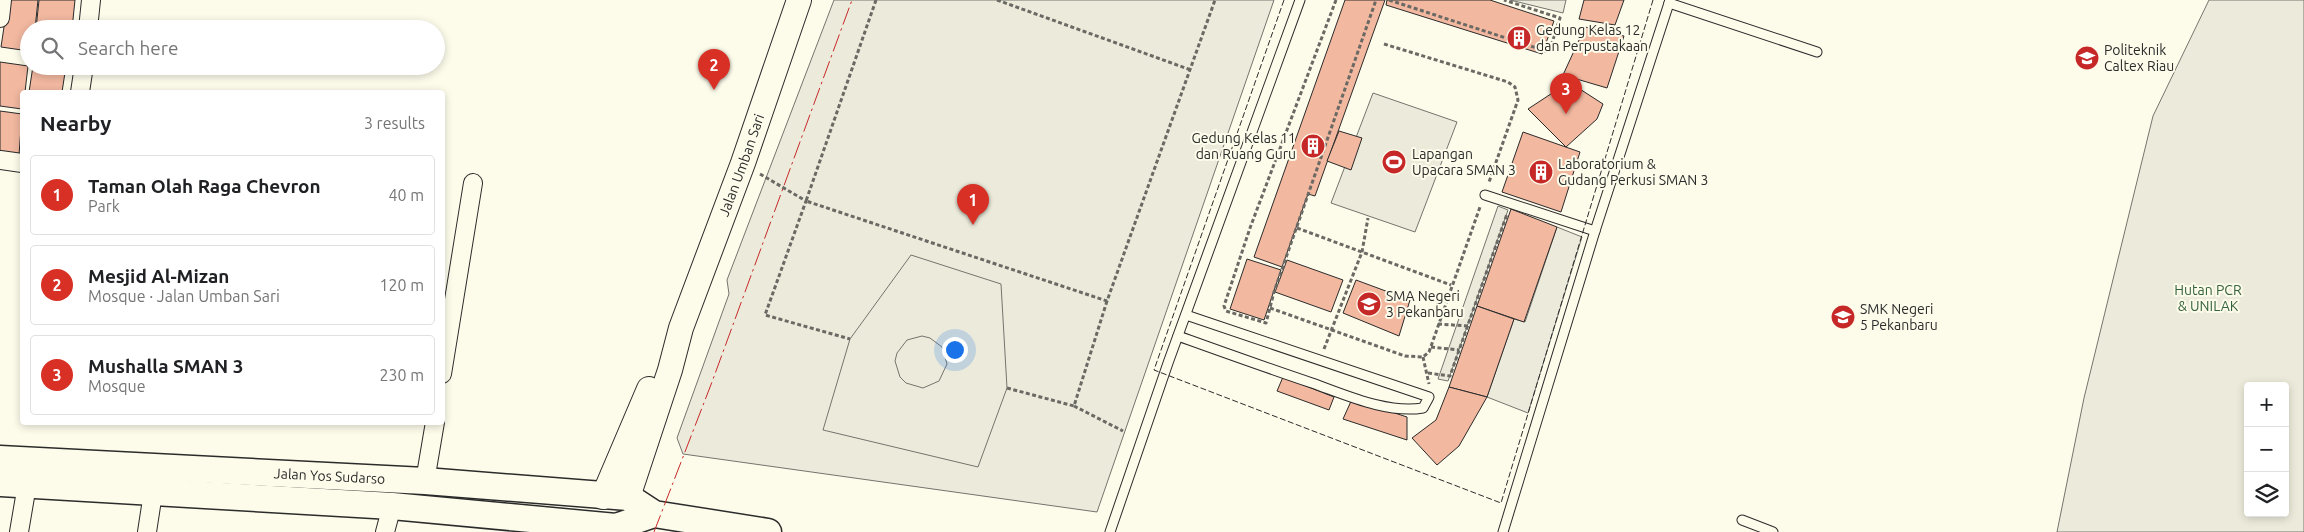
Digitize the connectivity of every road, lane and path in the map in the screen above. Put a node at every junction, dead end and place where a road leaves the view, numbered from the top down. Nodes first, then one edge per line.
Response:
1 (2, 0) edge
2 (92, 0) edge
3 (799, 0) edge
4 (876, 0) edge
5 (997, 0) edge
6 (1215, 0) edge
7 (1300, 0) edge
8 (1336, 0) edge
9 (1376, 0) edge
10 (1389, 0) edge
11 (1504, 0) edge
12 (1669, 2) edge
13 (0, 18) edge
14 (89, 20) edge
15 (1384, 44) dead end
16 (1817, 52) dead end
17 (1190, 70) junction
18 (83, 75) edge
19 (80, 90) edge
20 (0, 160) edge
21 (20, 163) edge
22 (743, 163) junction
23 (473, 182) dead end
24 (1485, 195) junction
25 (806, 201) junction
26 (1511, 204) junction
27 (1368, 218) dead end
28 (1297, 228) junction
29 (1595, 231) junction
30 (1362, 252) junction
31 (1451, 285) junction
32 (1107, 301) junction
33 (1270, 308) junction
34 (1186, 315) junction
35 (1438, 324) junction
36 (1468, 326) junction
37 (1331, 330) junction
38 (1178, 336) junction
39 (850, 339) dead end
40 (1431, 347) junction
41 (1459, 350) junction
42 (445, 355) edge
43 (1423, 357) junction
44 (1320, 359) junction
45 (1428, 373) junction
46 (1007, 388) dead end
47 (1428, 397) junction
48 (1074, 406) junction
49 (434, 425) edge
50 (1123, 430) dead end
51 (0, 459) edge
52 (64, 475) junction
53 (425, 480) junction
54 (0, 483) edge
55 (27, 485) junction
56 (153, 493) junction
57 (615, 497) junction
58 (392, 506) junction
59 (654, 514) junction
60 (1742, 520) dead end
61 (603, 529) edge
62 (20, 532) edge
63 (147, 532) edge
64 (384, 532) edge
65 (768, 532) edge
66 (1110, 532) edge
67 (1503, 532) edge
68 (1773, 532) edge

1 - 13 street
2 - 14 street
3 - 22 main road, Jalan Umban Sari
4 - 25 path
5 - 17 path
6 - 17 path
7 - 34 lane
8 - 33 path
9 - 28 path
10 - 11 path
12 - 16 lane
12 - 29 lane
15 - 24 path
17 - 32 path
18 - 19 street
20 - 21 street
22 - 25 path
22 - 57 main road, Jalan Umban Sari
23 - 42 street
24 - 26 lane
24 - 31 path
25 - 32 path
25 - 39 path
26 - 29 lane
26 - 36 path
27 - 30 path
28 - 30 path
28 - 33 path
29 - 67 lane
30 - 31 path
30 - 37 path
31 - 35 path
32 - 48 path
33 - 37 path
34 - 38 lane
34 - 44 lane
35 - 36 path
35 - 40 path
36 - 41 path
37 - 43 path
37 - 44 path
38 - 47 lane
38 - 66 lane
40 - 41 path
40 - 43 path
41 - 45 path
43 - 45 path
44 - 47 lane
45 - 47 path
46 - 48 path
48 - 50 path
49 - 53 street
51 - 52 main road, Jalan Yos Sudarso
52 - 53 main road, Jalan Yos Sudarso
52 - 55 main road, Jalan Yos Sudarso
52 - 56 main road, Jalan Yos Sudarso
53 - 57 main road, Jalan Yos Sudarso
54 - 55 main road, Jalan Yos Sudarso
55 - 62 street
56 - 58 main road, Jalan Yos Sudarso
56 - 63 street
57 - 59 main road, Jalan Yos Sudarso
57 - 61 main road
58 - 61 main road, Jalan Yos Sudarso
58 - 64 street
59 - 61 main road, Jalan Yos Sudarso
59 - 65 main road, Jalan Yos Sudarso
60 - 68 lane

